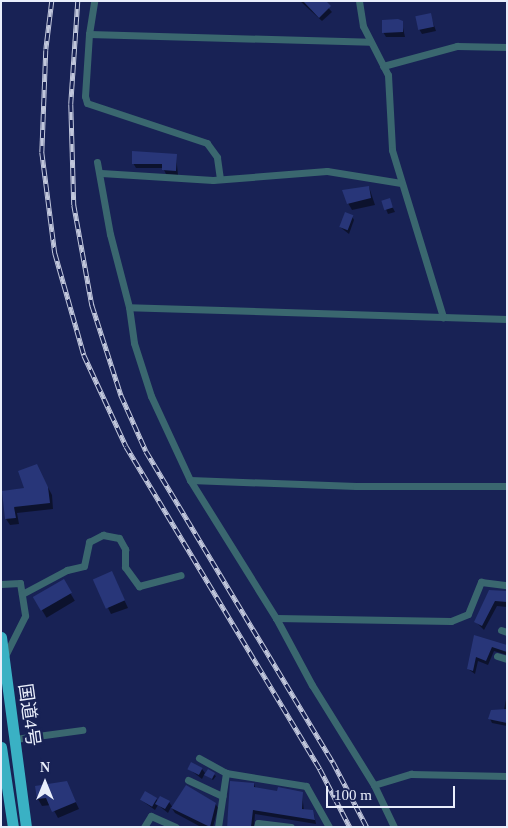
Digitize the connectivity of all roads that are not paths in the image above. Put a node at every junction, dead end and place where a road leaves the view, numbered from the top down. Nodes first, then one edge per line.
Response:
1 (94, 1) edge
2 (359, 1) edge
3 (89, 34) junction
4 (370, 42) junction
5 (507, 47) edge
6 (383, 66) junction
7 (97, 162) dead end
8 (101, 173) junction
9 (220, 179) junction
10 (401, 182) junction
11 (129, 308) junction
12 (443, 317) junction
13 (507, 319) edge
14 (190, 480) junction
15 (507, 486) edge
16 (181, 575) dead end
17 (1, 584) edge
18 (507, 585) edge
19 (22, 594) junction
20 (276, 618) junction
21 (1, 637) edge
22 (497, 656) dead end
23 (4, 658) junction
24 (507, 659) edge
25 (82, 730) dead end
26 (15, 739) junction
27 (1, 747) edge
28 (199, 758) dead end
29 (2, 764) edge
30 (226, 772) junction
31 (507, 776) edge
32 (188, 780) dead end
33 (374, 785) junction
34 (223, 796) junction
35 (5, 800) edge
36 (13, 827) edge
37 (26, 827) edge
38 (144, 827) edge
39 (176, 827) edge
40 (218, 827) edge
41 (257, 827) edge
42 (291, 827) edge
43 (329, 827) edge
44 (394, 827) edge

1 - 3 street
2 - 4 street
3 - 4 street
3 - 9 street
4 - 6 street
5 - 6 street
6 - 10 street
7 - 8 street
8 - 9 street
8 - 11 street
9 - 10 street
10 - 12 street
11 - 12 street
11 - 14 street
12 - 13 street
14 - 15 street
14 - 20 street
16 - 19 street
17 - 19 street
18 - 20 street
19 - 23 street
20 - 33 street
21 - 23 highway, 国道4号
22 - 24 street
23 - 26 highway, 国道4号
25 - 26 street
26 - 37 highway, 国道4号
27 - 29 highway, 国道4号
28 - 30 street
29 - 35 highway, 国道4号
30 - 34 street
30 - 43 street
31 - 33 street
32 - 34 street
33 - 44 street
34 - 40 street
35 - 36 highway, 国道4号
38 - 39 street
41 - 42 street

